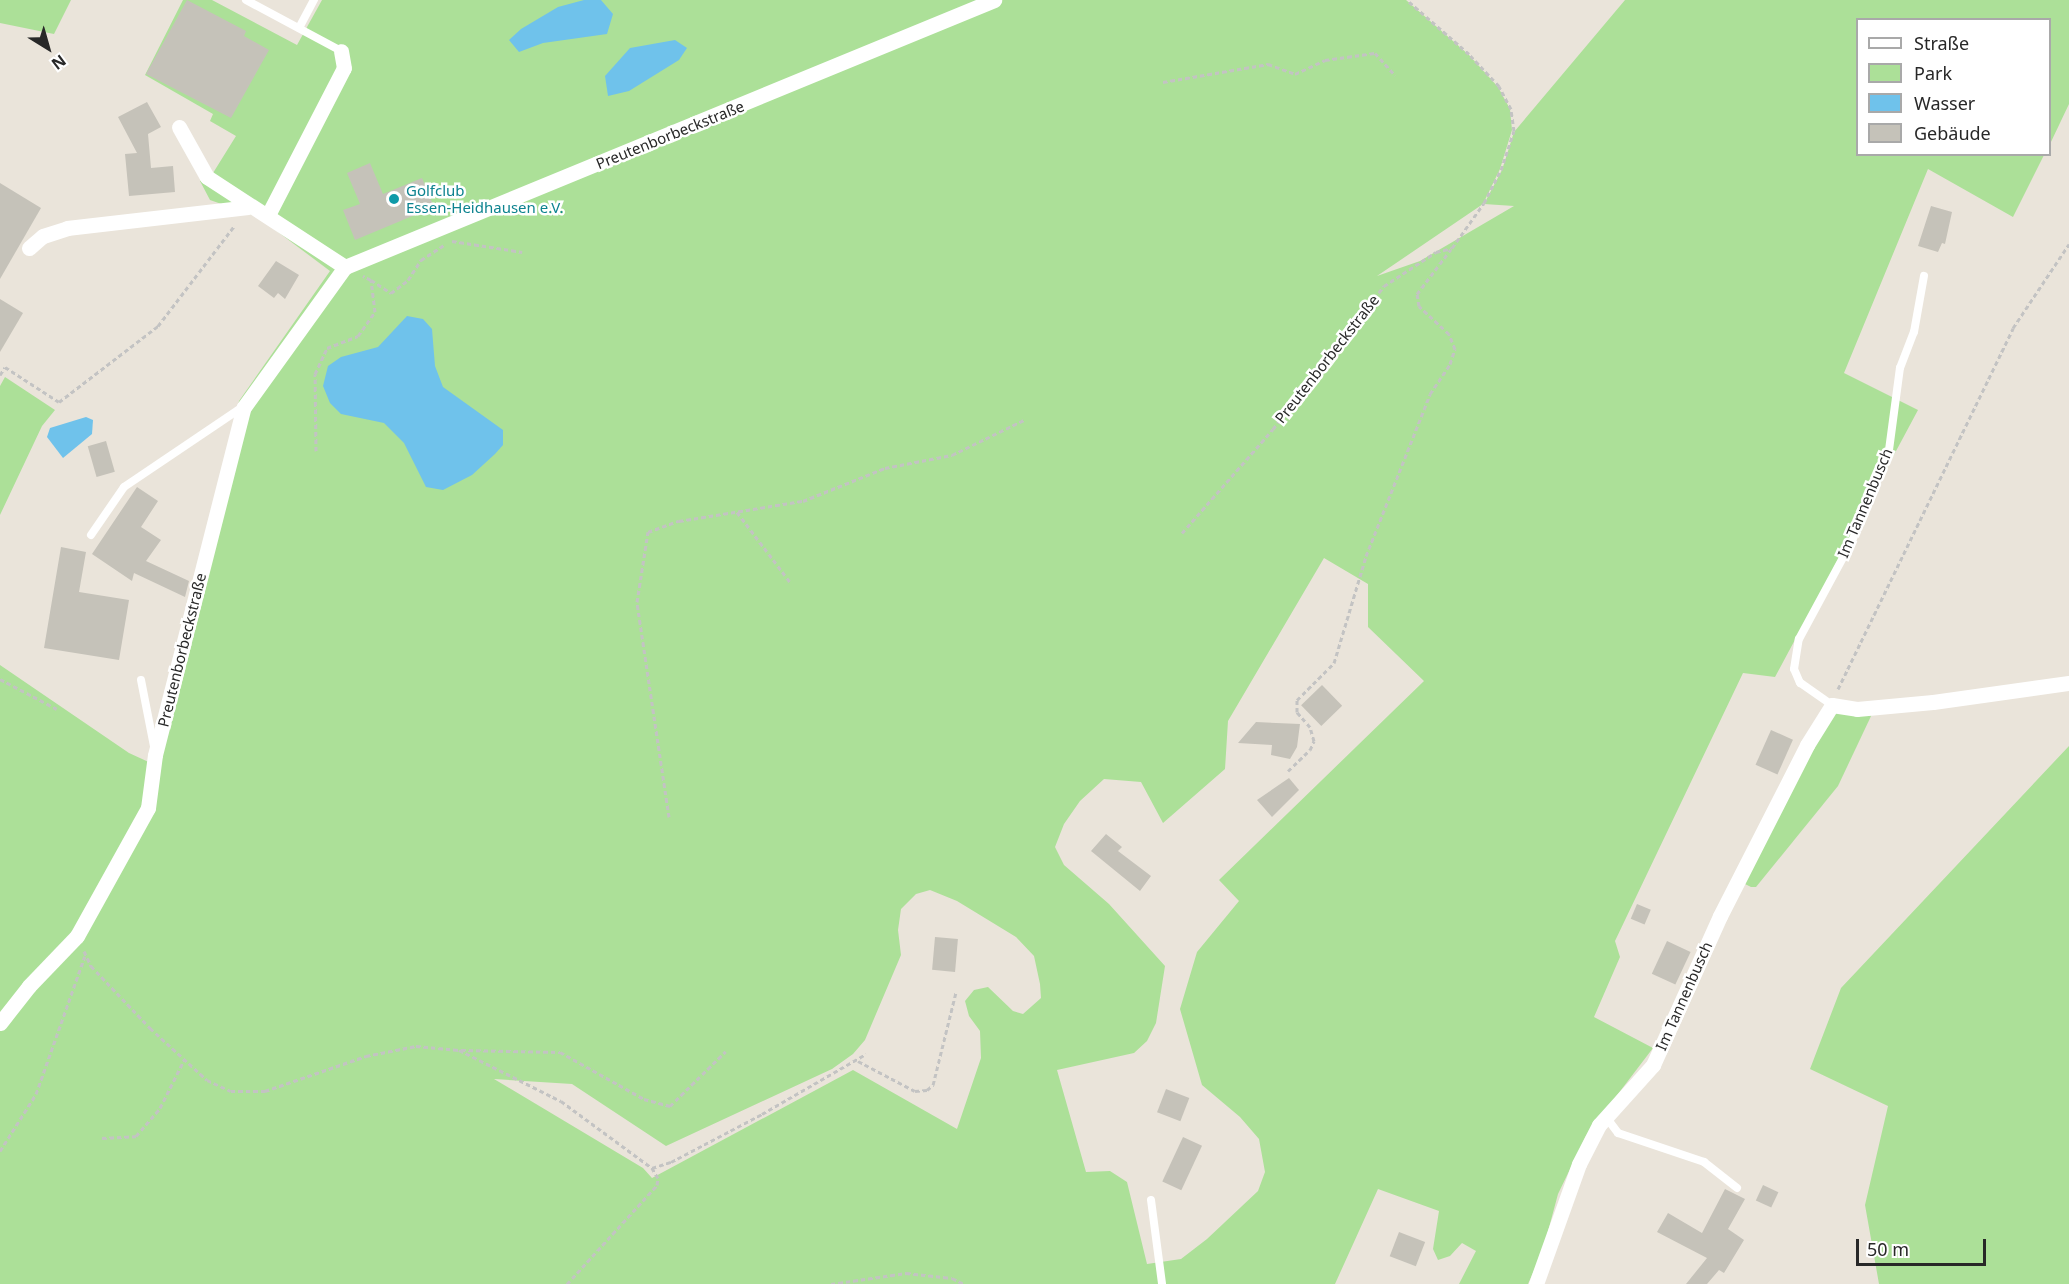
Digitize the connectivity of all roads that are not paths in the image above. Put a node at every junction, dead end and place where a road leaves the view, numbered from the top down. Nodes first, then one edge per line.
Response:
1 (246, 0) edge
2 (314, 0) edge
3 (994, 0) edge
4 (299, 28) junction
5 (341, 51) joint
6 (179, 127) dead end
7 (248, 207) junction
8 (268, 215) junction
9 (29, 248) dead end
10 (345, 267) junction
11 (1924, 276) dead end
12 (244, 406) junction
13 (91, 535) dead end
14 (141, 680) dead end
15 (2069, 683) edge
16 (1832, 705) junction
17 (155, 755) junction
18 (0, 1023) edge
19 (1606, 1117) junction
20 (1737, 1188) dead end
21 (1151, 1200) dead end
22 (1162, 1284) edge
23 (1536, 1284) edge

1 - 4 lane
2 - 4 lane
3 - 10 street, Preutenborbeckstraße
4 - 5 lane
5 - 8 street
6 - 7 street
7 - 8 street
7 - 9 street
8 - 10 street
10 - 12 street, Preutenborbeckstraße
11 - 16 lane, Im Tannenbusch
12 - 13 lane
12 - 17 street, Preutenborbeckstraße
14 - 17 lane
15 - 16 street, Im Tannenbusch
16 - 19 street, Im Tannenbusch
17 - 18 street, Preutenborbeckstraße
19 - 20 lane
19 - 23 street, Im Tannenbusch
21 - 22 lane

